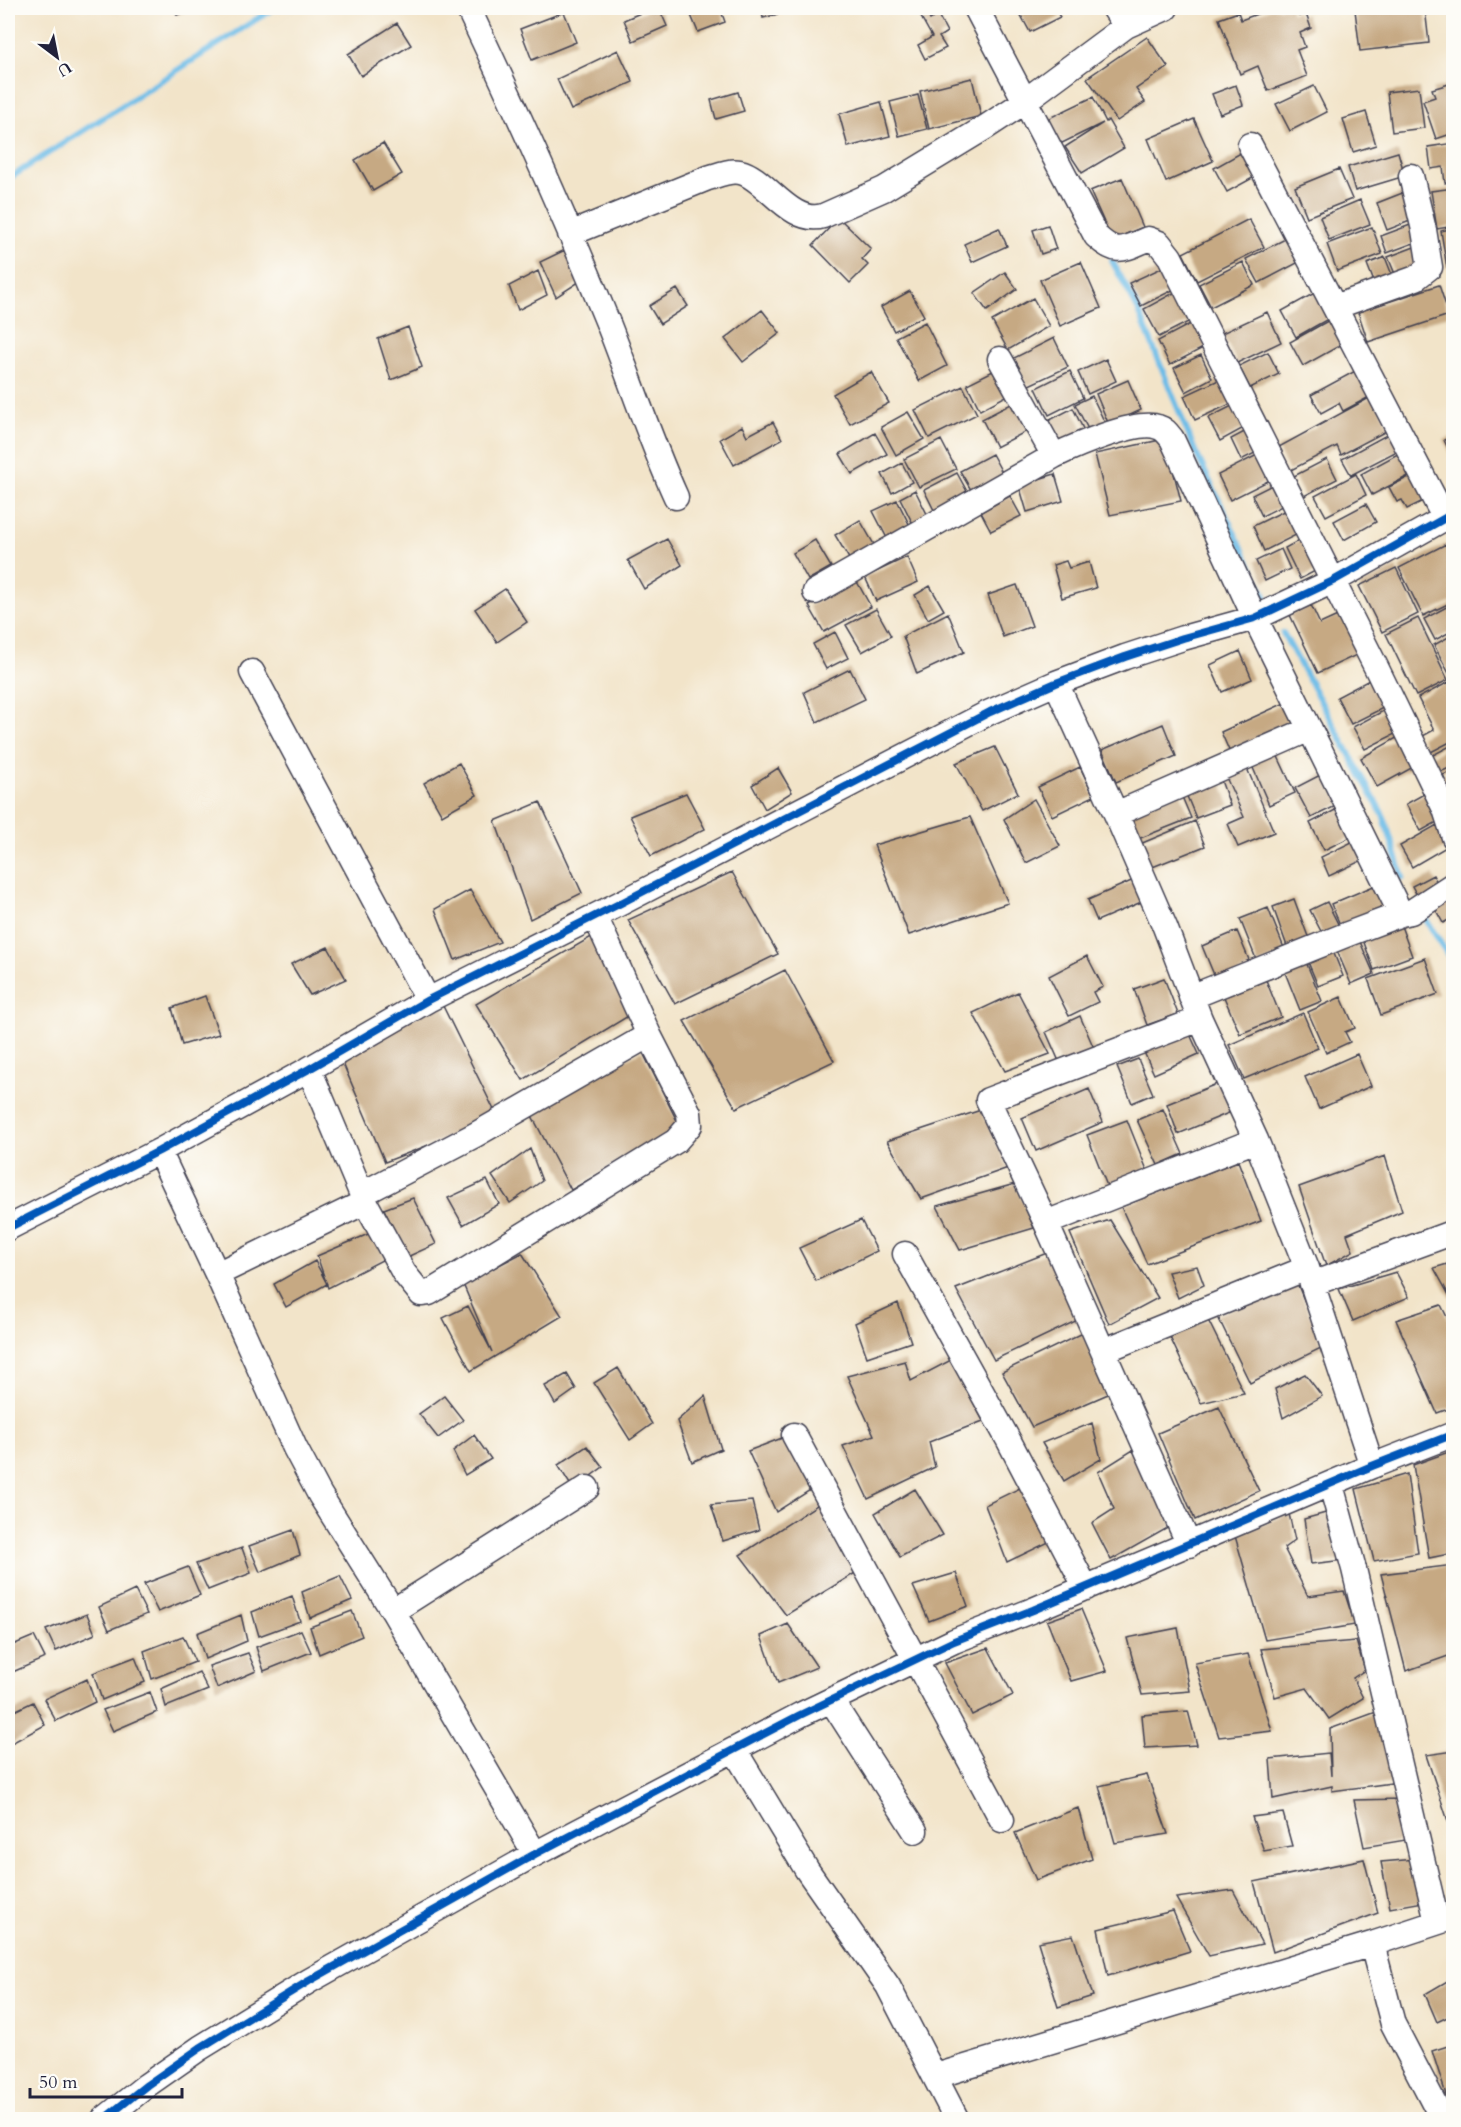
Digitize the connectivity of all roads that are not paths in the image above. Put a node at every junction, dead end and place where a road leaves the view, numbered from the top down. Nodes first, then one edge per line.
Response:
1 (468, 8) edge
2 (976, 8) edge
3 (1166, 8) edge
4 (1120, 17) edge
5 (1021, 103) junction
6 (1250, 145) dead end
7 (1411, 176) dead end
8 (570, 234) junction
9 (1335, 307) junction
10 (1000, 359) dead end
11 (1054, 456) junction
12 (676, 497) dead end
13 (1450, 517) edge
14 (1333, 581) junction
15 (815, 592) dead end
16 (1255, 618) junction
17 (252, 672) dead end
18 (1056, 683) junction
19 (1310, 729) junction
20 (1449, 807) edge
21 (1116, 814) junction
22 (1454, 837) edge
23 (1454, 884) edge
24 (1401, 914) junction
25 (595, 916) junction
26 (1191, 997) junction
27 (428, 1000) junction
28 (1200, 1020) junction
29 (650, 1035) junction
30 (309, 1069) junction
31 (1256, 1140) junction
32 (159, 1151) junction
33 (364, 1198) junction
34 (1046, 1223) junction
35 (8, 1227) edge
36 (1454, 1232) edge
37 (905, 1254) dead end
38 (218, 1274) junction
39 (1309, 1276) junction
40 (1103, 1351) junction
41 (1454, 1434) edge
42 (794, 1435) dead end
43 (1372, 1466) junction
44 (1331, 1485) junction
45 (587, 1488) dead end
46 (1189, 1545) junction
47 (1086, 1588) junction
48 (393, 1611) junction
49 (914, 1659) junction
50 (831, 1700) junction
51 (735, 1751) junction
52 (1002, 1820) dead end
53 (915, 1831) dead end
54 (535, 1854) junction
55 (1445, 1919) edge
56 (1372, 1944) junction
57 (936, 2076) junction
58 (103, 2120) edge
59 (957, 2120) edge
60 (1443, 2120) edge

1 - 8 street
2 - 5 street
3 - 4 street
4 - 5 street
5 - 8 street
5 - 14 street
6 - 9 street
7 - 9 street
8 - 12 street
9 - 13 street
10 - 11 street
11 - 15 street
11 - 16 street
13 - 14 street
14 - 16 street
14 - 20 street
16 - 18 street
16 - 19 street
17 - 27 street
18 - 21 street
18 - 25 street
19 - 21 street
19 - 24 street
20 - 22 street
21 - 26 street
23 - 24 street
24 - 26 street
25 - 27 street
25 - 29 street
26 - 28 street
27 - 30 street
28 - 31 street
28 - 34 street
29 - 33 street
29 - 33 street
30 - 32 street
30 - 33 street
31 - 34 street
31 - 39 street
32 - 35 street
32 - 38 street
33 - 38 street
34 - 40 street
36 - 39 street
37 - 47 street
38 - 48 street
39 - 40 street
39 - 43 street
40 - 46 street
41 - 43 street
42 - 49 street
43 - 44 street
44 - 46 street
44 - 55 street
45 - 48 street
46 - 47 street
47 - 49 street
48 - 54 street
49 - 50 street
49 - 52 street
50 - 51 street
50 - 53 street
51 - 54 street
51 - 57 street
54 - 58 street
55 - 56 street
56 - 57 street
56 - 60 street
57 - 59 street

